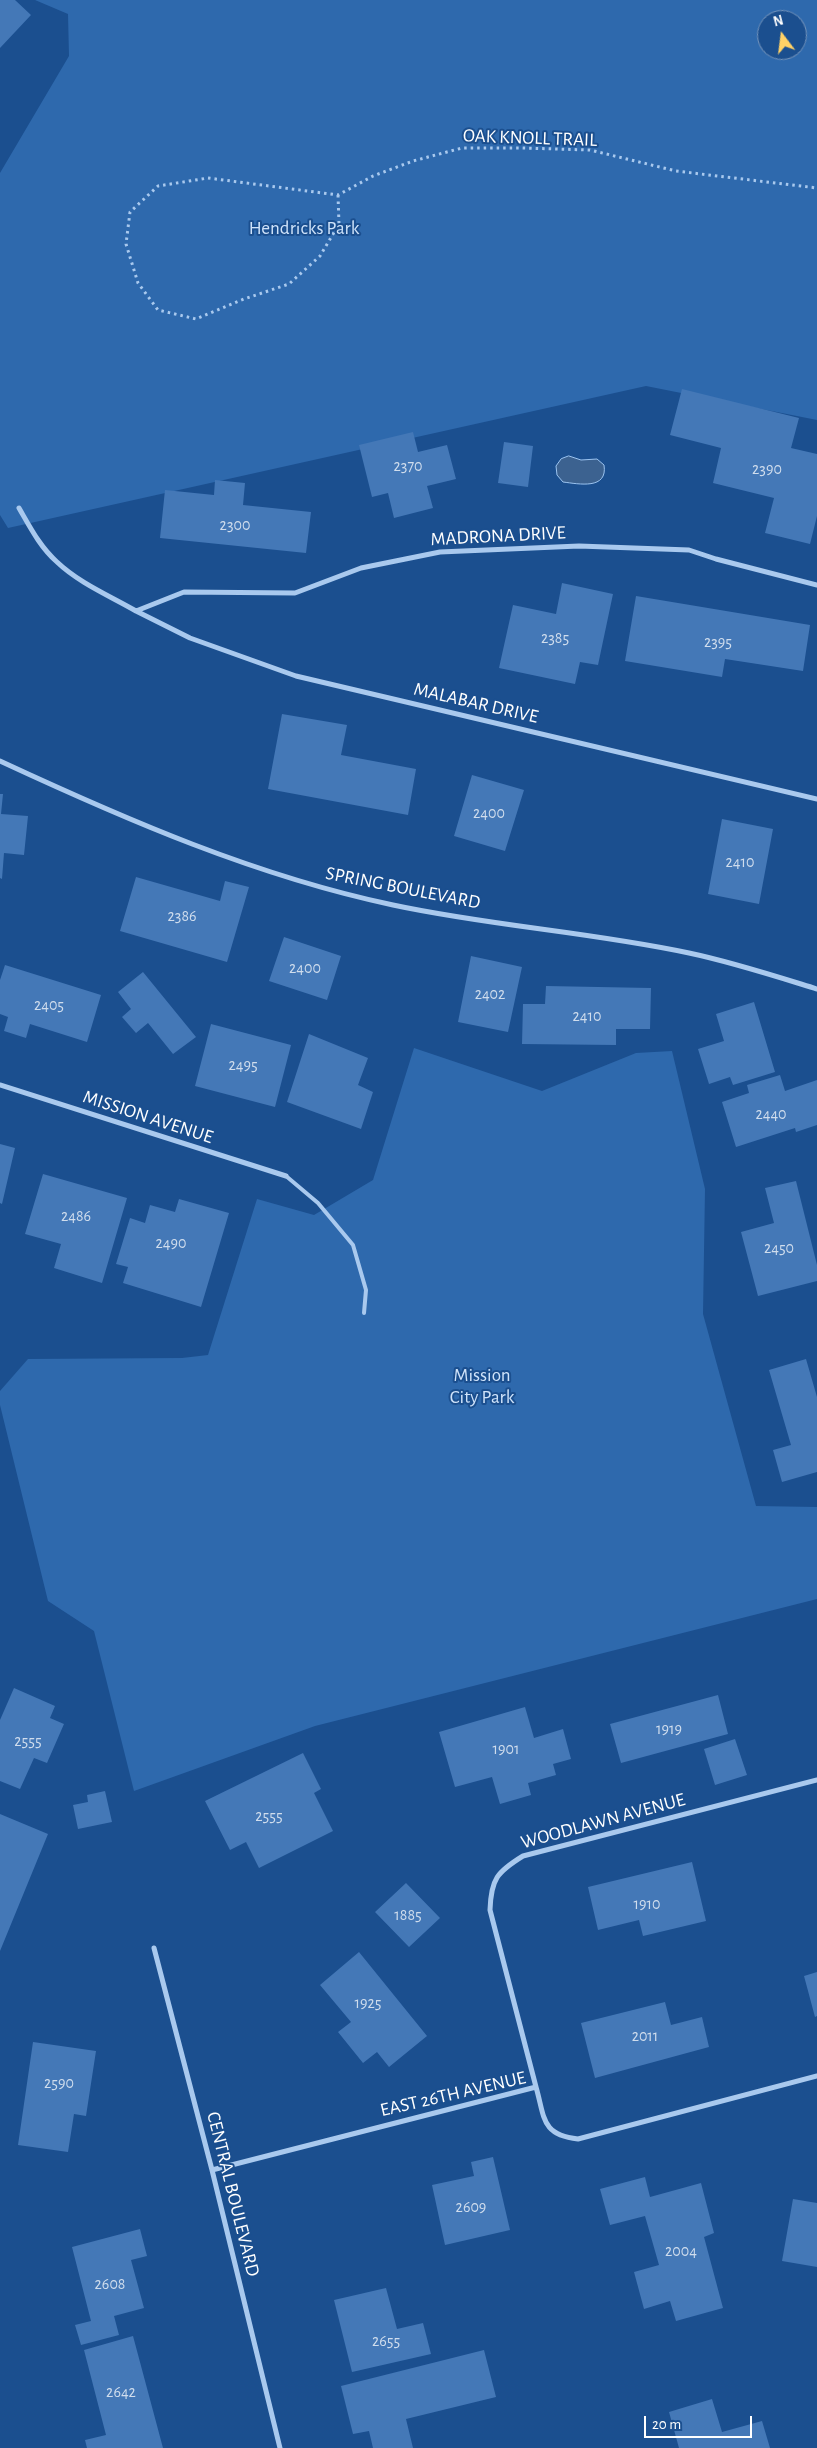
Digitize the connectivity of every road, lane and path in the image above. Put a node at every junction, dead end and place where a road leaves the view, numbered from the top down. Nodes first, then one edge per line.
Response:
1 (817, 188) edge
2 (338, 195) junction
3 (19, 508) dead end
4 (817, 585) edge
5 (136, 611) junction
6 (0, 761) edge
7 (817, 799) edge
8 (817, 989) edge
9 (0, 1086) edge
10 (286, 1176) joint
11 (364, 1313) dead end
12 (817, 1780) edge
13 (154, 1948) dead end
14 (817, 2076) edge
15 (536, 2087) junction
16 (212, 2170) junction
17 (280, 2448) edge

1 - 2 path, OAK KNOLL TRAIL
2 - 2 path
3 - 5 street
4 - 5 street, MADRONA DRIVE
5 - 7 street, MALABAR DRIVE
6 - 8 street, SPRING BOULEVARD
9 - 10 street, MISSION AVENUE
10 - 11 lane
12 - 15 street, WOODLAWN AVENUE
13 - 16 street, CENTRAL BOULEVARD
14 - 15 street, EAST 26TH AVENUE
15 - 16 street, EAST 26TH AVENUE
16 - 17 street, CENTRAL BOULEVARD

